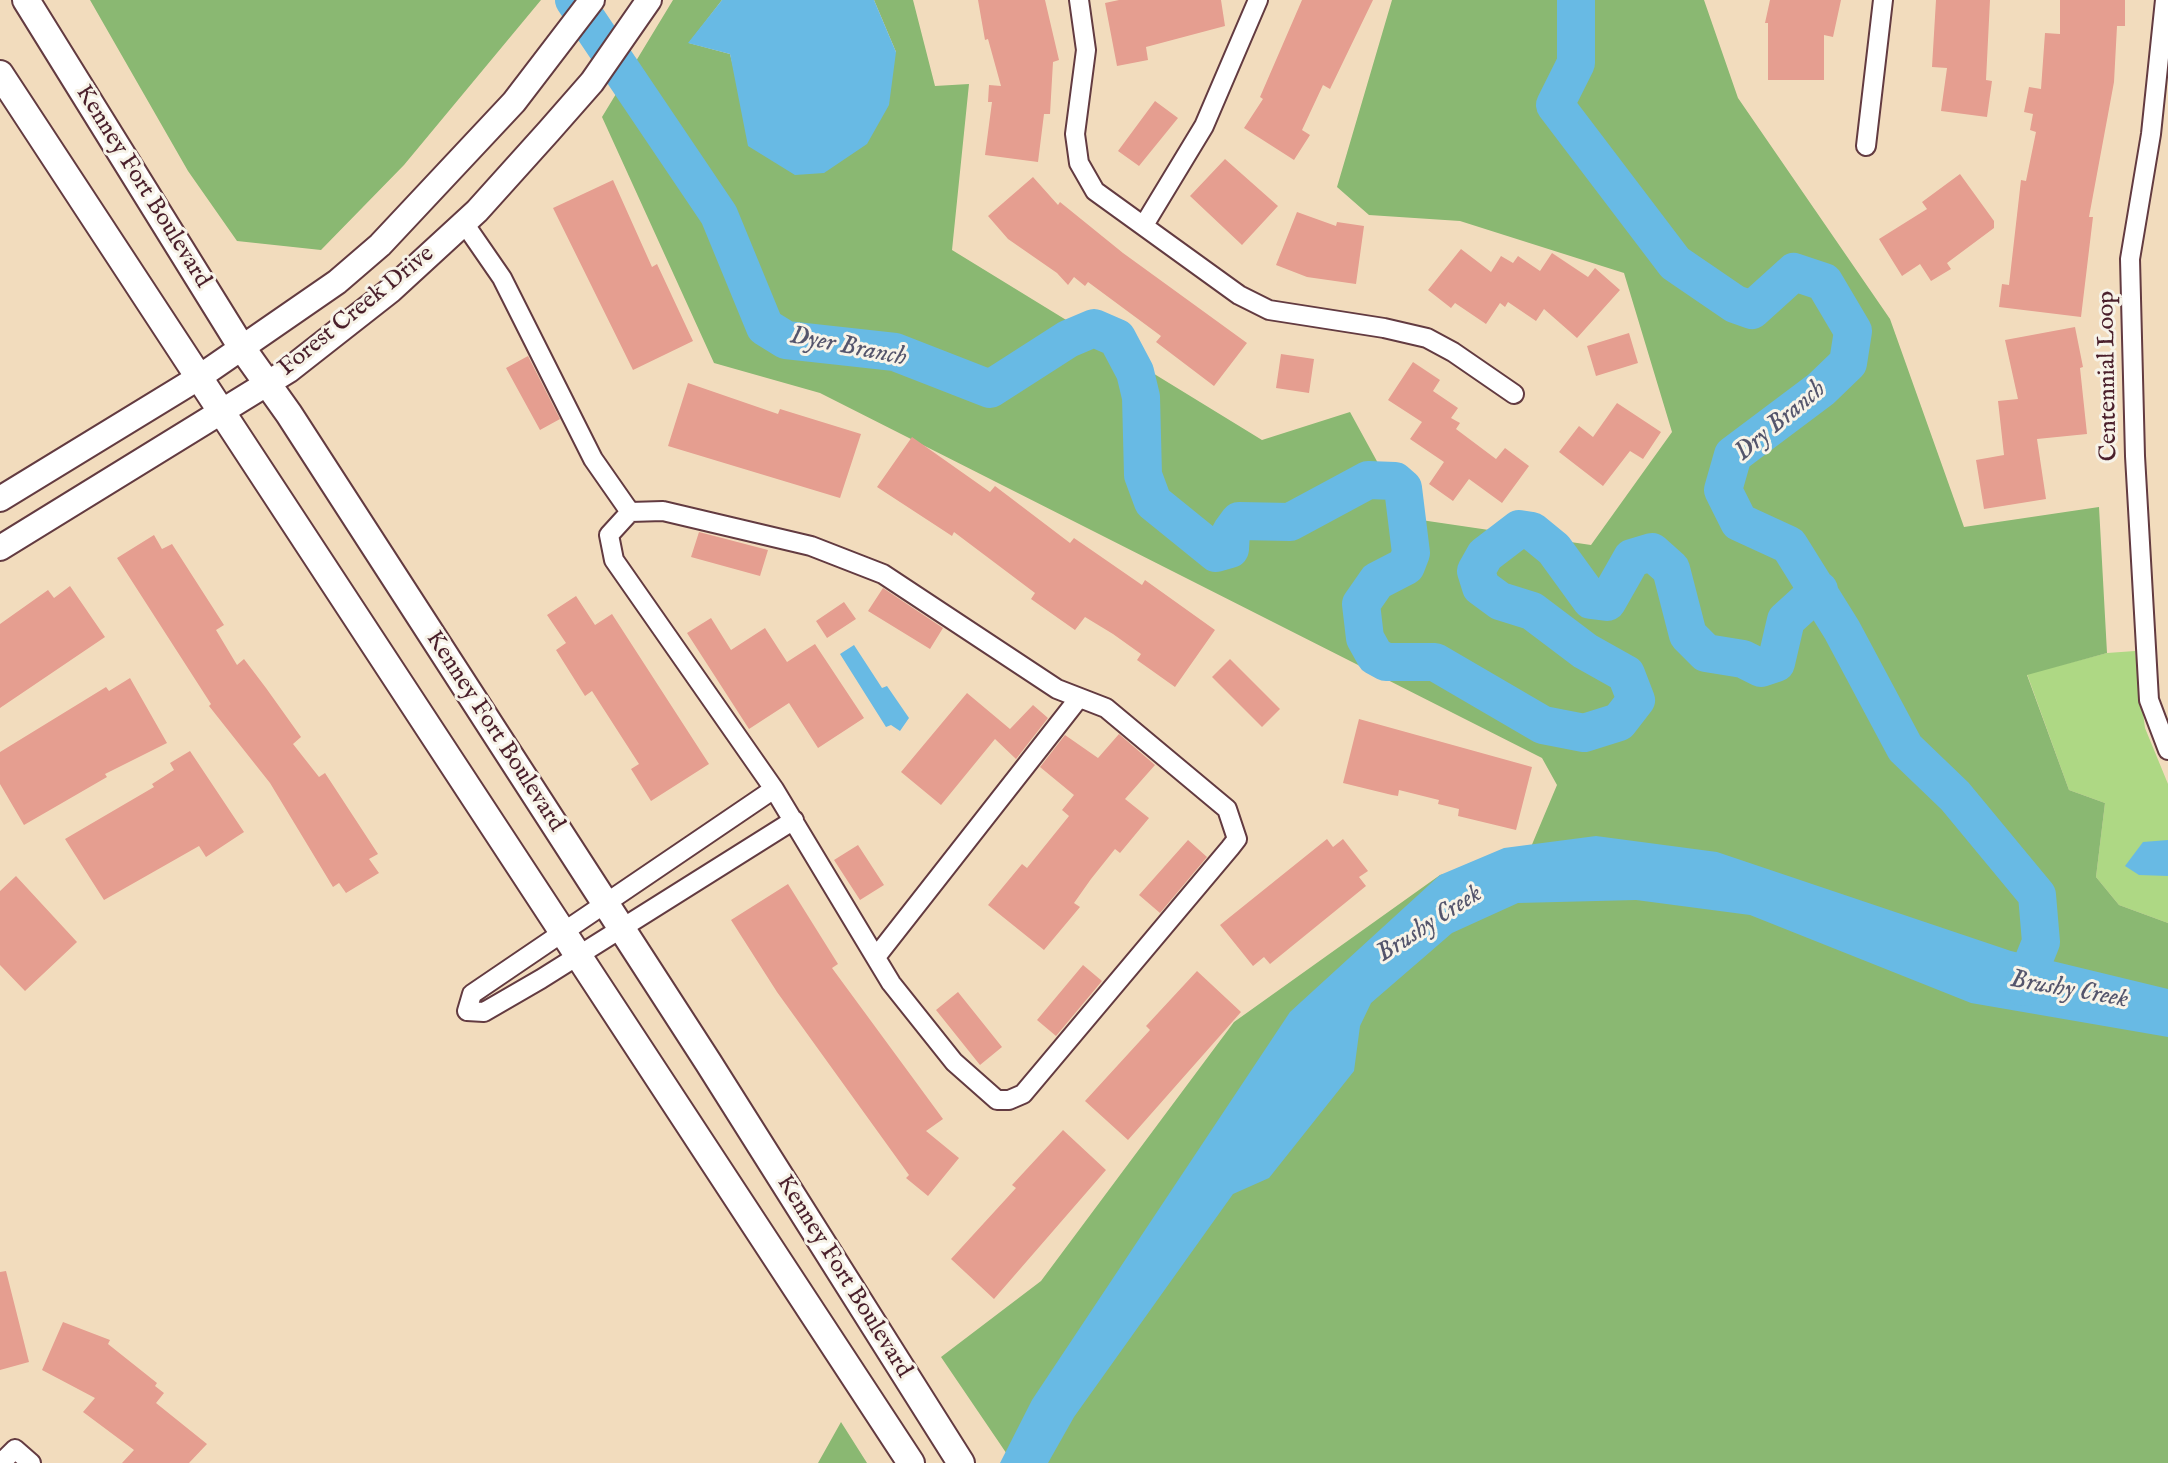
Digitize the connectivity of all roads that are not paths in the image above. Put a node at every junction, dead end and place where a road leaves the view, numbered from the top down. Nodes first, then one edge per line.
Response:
1 (26, 0) edge
2 (592, 0) edge
3 (649, 0) edge
4 (1079, 0) edge
5 (1258, 0) edge
6 (1883, 0) edge
7 (2165, 0) edge
8 (0, 74) edge
9 (1866, 146) dead end
10 (464, 223) junction
11 (1144, 225) junction
12 (242, 348) junction
13 (198, 378) junction
14 (266, 384) junction
15 (1514, 394) dead end
16 (221, 413) junction
17 (0, 499) edge
18 (630, 512) junction
19 (0, 548) edge
20 (1079, 698) junction
21 (2168, 750) edge
22 (774, 789) junction
23 (794, 820) junction
24 (604, 902) junction
25 (622, 930) junction
26 (560, 932) junction
27 (876, 957) junction
28 (577, 958) junction
29 (1, 1463) edge
30 (31, 1463) edge
31 (911, 1463) edge
32 (961, 1463) edge

1 - 12 main road, Kenney Fort Boulevard
2 - 12 street, Forest Creek Drive
3 - 10 street, Forest Creek Drive
4 - 11 street
5 - 11 street
6 - 9 street
7 - 21 street, Centennial Loop
8 - 13 main road, Kenney Fort Boulevard
10 - 14 street, Forest Creek Drive
10 - 18 street
11 - 15 street
12 - 13 street, Forest Creek Drive
12 - 14 main road, Kenney Fort Boulevard
13 - 16 main road, Kenney Fort Boulevard
13 - 17 street, Forest Creek Drive
14 - 16 street, Forest Creek Drive
14 - 24 main road, Kenney Fort Boulevard
16 - 19 street, Forest Creek Drive
16 - 26 main road, Kenney Fort Boulevard
18 - 20 street
18 - 22 street
20 - 27 street
20 - 27 street
22 - 23 street
22 - 24 street
23 - 25 street
23 - 27 street
24 - 25 main road, Kenney Fort Boulevard
24 - 26 street
25 - 28 street
25 - 32 main road, Kenney Fort Boulevard
26 - 28 main road, Kenney Fort Boulevard
26 - 28 street
28 - 31 main road, Kenney Fort Boulevard
29 - 30 street

